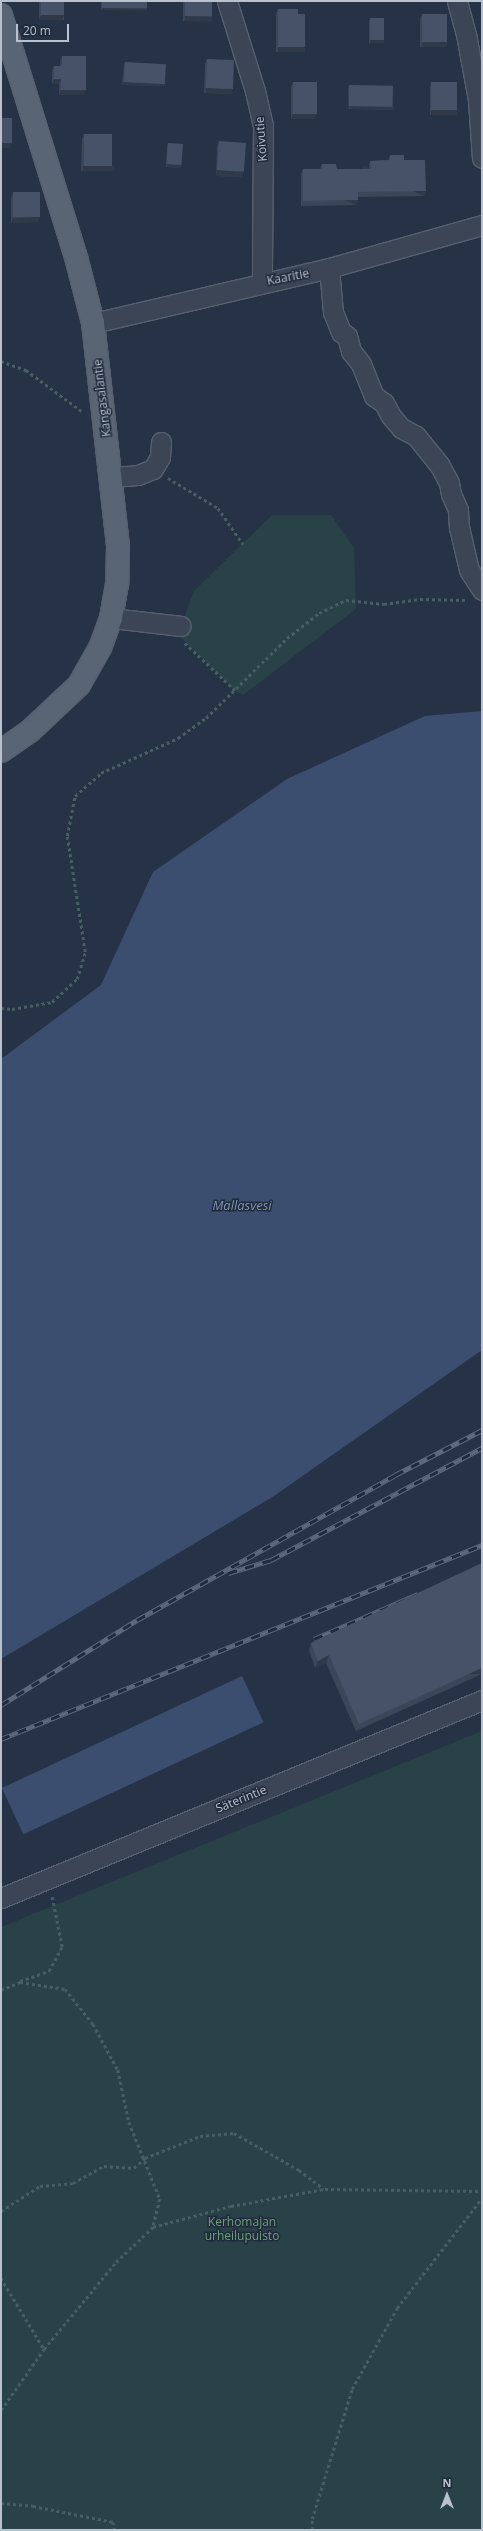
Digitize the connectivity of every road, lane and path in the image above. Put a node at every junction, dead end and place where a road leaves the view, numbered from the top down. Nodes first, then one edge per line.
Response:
1 (227, 1) edge
2 (456, 1) edge
3 (1, 14) edge
4 (482, 158) edge
5 (482, 225) edge
6 (329, 268) junction
7 (262, 282) junction
8 (93, 323) junction
9 (1, 361) edge
10 (86, 407) dead end
11 (161, 442) dead end
12 (153, 468) junction
13 (111, 477) junction
14 (243, 544) dead end
15 (476, 595) edge
16 (111, 618) junction
17 (180, 626) joint
18 (236, 691) junction
19 (1, 751) edge
20 (1, 1008) edge
21 (482, 1700) edge
22 (49, 1879) junction
23 (1, 1898) edge
24 (20, 1982) junction
25 (1, 1990) edge
26 (145, 2158) junction
27 (325, 2189) junction
28 (482, 2191) edge
29 (482, 2198) edge
30 (1, 2211) edge
31 (153, 2227) junction
32 (1, 2278) edge
33 (44, 2349) junction
34 (1, 2410) edge
35 (1, 2503) edge
36 (115, 2530) edge
37 (312, 2530) edge

1 - 7 street, Koivutie
2 - 4 street
3 - 8 main road, Kangasalantie
5 - 6 street, Kaaritie
6 - 7 street, Kaaritie
6 - 15 street
7 - 8 street, Kaaritie
8 - 13 main road, Kangasalantie
9 - 10 path
11 - 12 street
12 - 13 street
12 - 14 path
13 - 16 main road, Kangasalantie
15 - 18 path
16 - 17 street
16 - 19 main road, Kangasalantie
17 - 18 path
18 - 20 path
21 - 22 street, Säterintie
22 - 23 street, Säterintie
22 - 24 path
24 - 25 path
24 - 26 path
26 - 27 path
26 - 30 path
26 - 31 path
27 - 28 path
27 - 31 path
29 - 37 path
31 - 33 path
32 - 33 path
33 - 34 path
35 - 36 path

